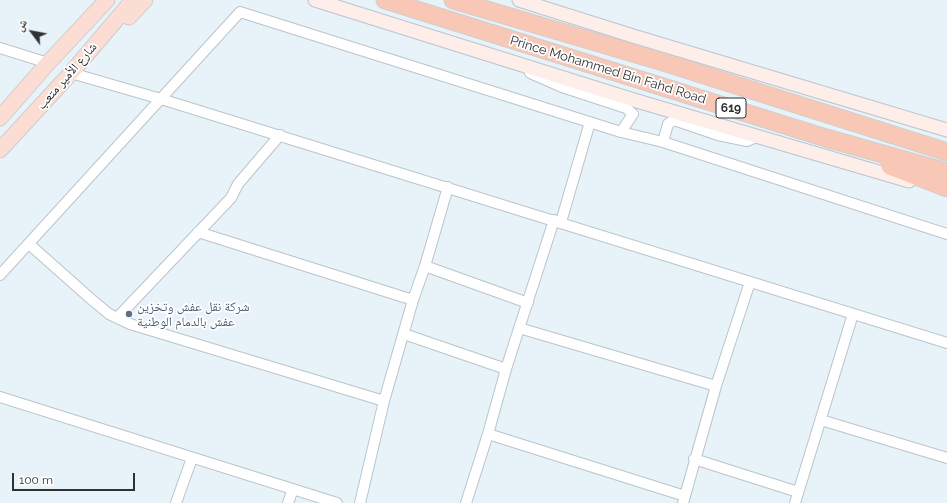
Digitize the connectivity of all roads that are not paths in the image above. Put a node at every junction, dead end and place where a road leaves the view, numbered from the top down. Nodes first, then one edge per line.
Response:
1 (97, 0) edge
2 (107, 0) edge
3 (133, 0) edge
4 (145, 0) edge
5 (315, 0) edge
6 (385, 0) edge
7 (453, 0) edge
8 (519, 0) edge
9 (0, 48) edge
10 (506, 59) junction
11 (48, 63) junction
12 (71, 73) junction
13 (161, 98) junction
14 (0, 118) edge
15 (590, 122) junction
16 (947, 130) edge
17 (621, 132) junction
18 (280, 135) junction
19 (758, 136) junction
20 (663, 142) junction
21 (848, 144) junction
22 (0, 150) edge
23 (947, 152) edge
24 (947, 172) edge
25 (448, 187) junction
26 (947, 188) edge
27 (947, 192) edge
28 (558, 221) junction
29 (198, 232) junction
30 (947, 234) edge
31 (29, 244) junction
32 (425, 266) junction
33 (0, 275) edge
34 (750, 282) junction
35 (413, 300) junction
36 (528, 303) junction
37 (853, 314) junction
38 (117, 318) junction
39 (519, 328) junction
40 (404, 334) junction
41 (947, 343) edge
42 (506, 369) junction
43 (716, 386) junction
44 (0, 397) edge
45 (384, 401) junction
46 (821, 420) junction
47 (488, 434) junction
48 (192, 458) junction
49 (947, 458) edge
50 (694, 459) junction
51 (293, 489) junction
52 (798, 492) junction
53 (684, 500) edge
54 (176, 503) edge
55 (288, 503) edge
56 (338, 503) edge
57 (360, 503) edge
58 (466, 503) edge
59 (795, 503) edge

1 - 11 main road
2 - 11 main road, شارع الأمير متعب
3 - 12 main road, شارع الأمير متعب
4 - 12 main road
5 - 10 main road
6 - 21 highway, Prince Mohammed Bin Fahd Road / 619
7 - 23 highway, Prince Mohammed Bin Fahd Road / 619
8 - 16 main road
9 - 11 street
10 - 17 street
10 - 19 main road
11 - 14 main road, شارع الأمير متعب
12 - 13 street
12 - 22 main road, شارع الأمير متعب
13 - 15 street
13 - 18 street
13 - 31 street
15 - 17 street
15 - 28 street
17 - 20 street
18 - 25 street
18 - 29 street
19 - 20 street
19 - 27 main road
20 - 30 street
21 - 24 highway, Prince Mohammed Bin Fahd Road / 619
21 - 26 highway
25 - 28 street
25 - 32 street
28 - 34 street
28 - 36 street
29 - 35 street
29 - 38 street
31 - 33 street
31 - 38 street
32 - 35 street
32 - 36 street
34 - 37 street
34 - 43 street
35 - 40 street
36 - 39 street
37 - 41 street
37 - 46 street
38 - 45 street
39 - 42 street
39 - 43 street
40 - 42 street
40 - 45 street
42 - 47 street
43 - 50 street
44 - 48 street
45 - 57 street
46 - 49 street
46 - 52 street
47 - 53 street
47 - 58 street
48 - 51 street
48 - 54 street
50 - 52 street
50 - 53 street
51 - 55 street
51 - 56 street
52 - 59 street

